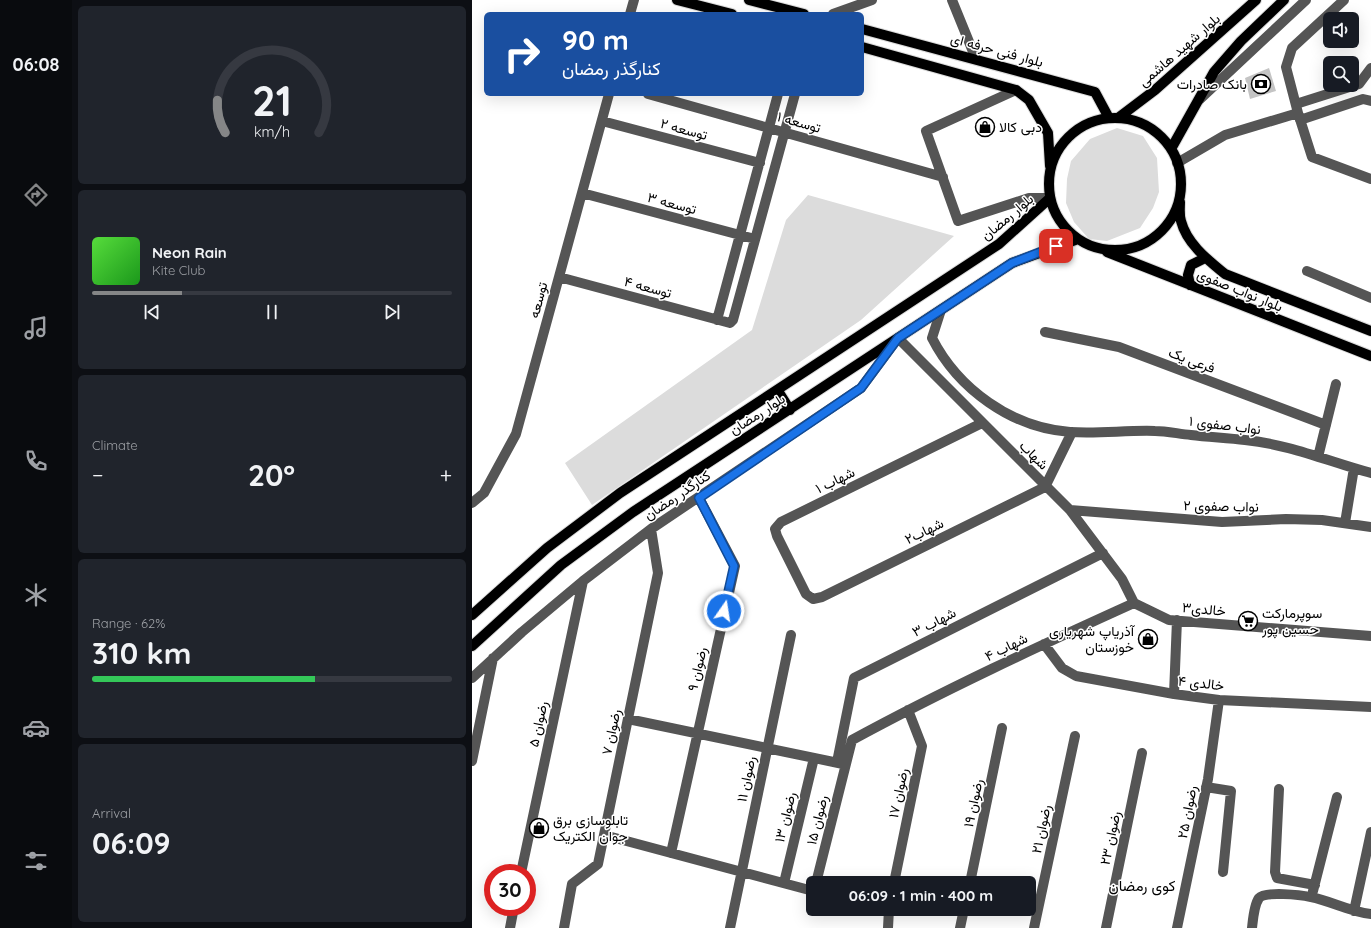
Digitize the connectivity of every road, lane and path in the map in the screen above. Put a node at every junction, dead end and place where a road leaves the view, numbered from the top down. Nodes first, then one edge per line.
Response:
1 (634, 0) edge
2 (677, 0) edge
3 (872, 0) edge
4 (952, 0) edge
5 (1256, 0) edge
6 (1284, 0) edge
7 (1306, 0) edge
8 (1344, 0) edge
9 (753, 1) edge
10 (631, 12) edge
11 (724, 12) edge
12 (796, 12) edge
13 (839, 12) edge
14 (864, 30) edge
15 (864, 48) edge
16 (976, 59) junction
17 (1371, 68) edge
18 (1359, 83) edge
19 (1359, 86) edge
20 (1016, 90) junction
21 (1341, 92) edge
22 (608, 96) edge
23 (655, 96) edge
24 (777, 96) edge
25 (794, 96) edge
26 (1367, 100) edge
27 (1194, 105) junction
28 (1298, 112) junction
29 (1114, 118) junction
30 (602, 121) junction
31 (769, 128) junction
32 (784, 132) junction
33 (1172, 149) junction
34 (760, 163) junction
35 (1177, 163) junction
36 (1050, 171) junction
37 (943, 177) junction
38 (1371, 179) edge
39 (582, 193) junction
40 (1050, 198) junction
41 (1180, 200) junction
42 (740, 235) junction
43 (755, 239) junction
44 (1078, 239) junction
45 (1100, 249) junction
46 (1205, 258) junction
47 (1307, 272) dead end
48 (559, 277) junction
49 (1190, 285) junction
50 (1371, 298) edge
51 (941, 310) junction
52 (717, 320) junction
53 (1371, 331) edge
54 (1045, 332) dead end
55 (898, 338) junction
56 (1371, 356) edge
57 (1336, 384) dead end
58 (778, 391) junction
59 (790, 410) junction
60 (982, 424) junction
61 (1326, 425) junction
62 (1072, 432) junction
63 (1318, 457) junction
64 (1354, 468) junction
65 (1371, 473) edge
66 (1046, 487) junction
67 (699, 498) junction
68 (472, 503) edge
69 (1070, 510) junction
70 (1345, 523) junction
71 (1371, 527) edge
72 (651, 529) junction
73 (1103, 553) junction
74 (582, 581) junction
75 (813, 599) joint
76 (1134, 603) junction
77 (472, 615) edge
78 (1177, 620) junction
79 (791, 635) dead end
80 (1371, 636) edge
81 (1044, 644) junction
82 (472, 646) edge
83 (493, 658) junction
84 (472, 678) edge
85 (1174, 694) junction
86 (1219, 700) junction
87 (1371, 707) edge
88 (908, 710) junction
89 (628, 719) junction
90 (1002, 728) dead end
91 (697, 733) junction
92 (1075, 736) dead end
93 (767, 748) junction
94 (1142, 753) dead end
95 (814, 758) junction
96 (472, 760) edge
97 (841, 763) junction
98 (1206, 786) junction
99 (1279, 789) dead end
100 (1337, 798) dead end
101 (1371, 832) edge
102 (604, 835) junction
103 (671, 853) junction
104 (523, 864) edge
105 (741, 871) junction
106 (1223, 872) dead end
107 (817, 876) edge
108 (895, 876) edge
109 (971, 876) edge
110 (784, 883) junction
111 (1315, 885) junction
112 (806, 889) edge
113 (1312, 897) junction
114 (1354, 911) junction
115 (1371, 914) edge
116 (512, 916) edge
117 (887, 916) edge
118 (963, 916) edge
119 (510, 928) edge
120 (564, 928) edge
121 (730, 928) edge
122 (888, 928) edge
123 (960, 928) edge
124 (1034, 928) edge
125 (1106, 928) edge
126 (1177, 928) edge
127 (1252, 928) edge

1 - 10 street
2 - 11 main road
3 - 13 street
4 - 16 street
5 - 29 main road, بلوار شهید هاشمی
6 - 27 main road
7 - 27 street
8 - 28 street
9 - 12 main road
14 - 16 main road, بلوار فنی حرفه ای
15 - 20 main road
16 - 29 main road, بلوار فنی حرفه ای
17 - 18 street
19 - 26 street
20 - 36 main road
20 - 37 street
21 - 28 street
22 - 30 street, توسعه
23 - 31 street, توسعه ۱
24 - 31 street
25 - 32 street
26 - 28 street
27 - 33 main road
28 - 35 street
28 - 38 street
29 - 33 main road
29 - 36 main road
30 - 34 street, توسعه ۲
30 - 39 street, توسعه
31 - 32 street, توسعه ۱
31 - 34 street
32 - 37 street, توسعه ۱
32 - 43 street
33 - 35 main road
34 - 42 street
35 - 41 main road
36 - 40 main road
37 - 40 street
39 - 42 street, توسعه ۳
39 - 48 street, توسعه
40 - 44 main road
40 - 58 main road, بلوار رمضان
41 - 45 main road
41 - 46 main road, بلوار نواب صفوی
42 - 43 street, توسعه ۳
42 - 52 street
43 - 52 street, توسعه ۴
44 - 45 main road
44 - 51 main road, بلوار رمضان
45 - 49 main road, بلوار نواب صفوی
46 - 49 main road
46 - 53 main road, بلوار نواب صفوی
47 - 50 street
48 - 52 street, توسعه ۴
48 - 68 street, توسعه
49 - 56 main road, بلوار نواب صفوی
51 - 55 main road, بلوار رمضان
51 - 62 street, نواب صفوی ۱
54 - 61 street, فرعی یک
55 - 59 main road, بلوار رمضان
55 - 60 street, شهاب
55 - 67 street, کنارگذر رمضان
57 - 61 street
58 - 59 main road
58 - 77 main road, بلوار رمضان
59 - 82 main road, بلوار رمضان
60 - 66 street, شهاب
60 - 75 street, شهاب ۱
61 - 63 street
62 - 63 street, نواب صفوی ۱
62 - 66 street
63 - 64 street, نواب صفوی ۱
64 - 65 street, نواب صفوی ۱
64 - 70 street
66 - 69 street, شهاب
66 - 75 street, شهاب۲
67 - 72 street, کنارگذر رمضان
67 - 91 street, رضوان ۹
69 - 70 street, نواب صفوی ۲
69 - 73 street, شهاب
70 - 71 street, نواب صفوی ۲
72 - 74 street, کنارگذر رمضان
72 - 89 street, رضوان ۷
73 - 76 street, شهاب
73 - 97 street, شهاب ۳
74 - 83 street, کنارگذر رمضان
74 - 104 street, رضوان ۵
76 - 78 street, خالدی۳
76 - 81 street, شهاب ۴
78 - 80 street, خالدی۳
78 - 85 street
79 - 93 street, رضوان ۱۱
81 - 85 street, خالدی ۴
81 - 88 street, شهاب ۴
83 - 84 street, کنارگذر رمضان
83 - 96 street
85 - 86 street, خالدی ۴
86 - 87 street, خالدی ۴
86 - 98 street, رضوان ۲۵
88 - 97 street, شهاب ۴
88 - 108 street, رضوان ۱۷
89 - 91 street
89 - 102 street, رضوان ۷
90 - 109 street, رضوان ۱۹
91 - 93 street
91 - 103 street, رضوان ۹
92 - 124 street, رضوان ۲۱
93 - 95 street
93 - 105 street, رضوان ۱۱
94 - 125 street, رضوان ۲۳
95 - 97 street
95 - 110 street, رضوان ۱۳
97 - 107 street, رضوان ۱۵
98 - 106 street
98 - 126 street, رضوان ۲۵
99 - 111 street
100 - 111 street
101 - 114 street
102 - 103 street
102 - 120 street, رضوان ۷
103 - 105 street
105 - 110 street
105 - 121 street, رضوان ۱۱
110 - 112 street
111 - 113 street
113 - 114 street
113 - 127 street
114 - 115 street
116 - 119 street
117 - 122 street
118 - 123 street

